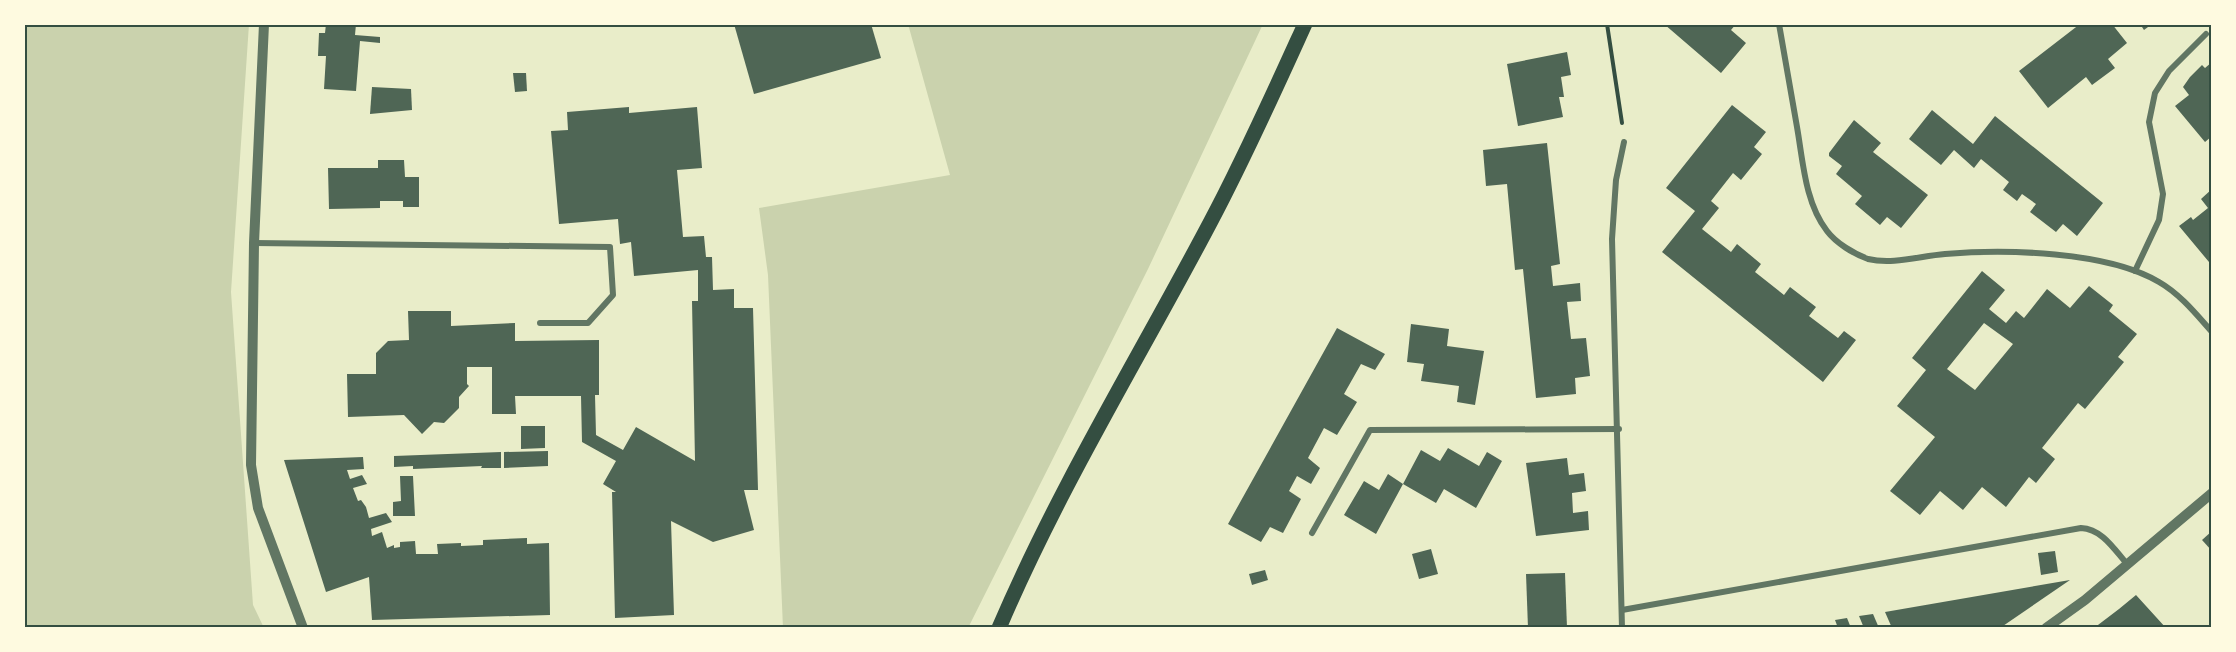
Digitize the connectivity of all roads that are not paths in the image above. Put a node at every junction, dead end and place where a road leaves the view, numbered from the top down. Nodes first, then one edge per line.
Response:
1 (264, 24) edge
2 (1305, 24) edge
3 (1779, 24) edge
4 (2206, 34) dead end
5 (1624, 142) road end
6 (254, 243) junction
7 (2135, 271) junction
8 (540, 323) dead end
9 (2212, 332) edge
10 (1619, 429) junction
11 (2212, 493) edge
12 (1312, 533) dead end
13 (2127, 564) junction
14 (1622, 610) junction
15 (303, 628) edge
16 (999, 628) edge
17 (1622, 628) edge
18 (2046, 628) edge

1 - 6 street
2 - 16 main road
3 - 7 street
4 - 7 street
5 - 10 street
6 - 8 street
6 - 15 street
7 - 9 street
10 - 12 street
10 - 14 street
11 - 13 street
13 - 14 street
13 - 18 street
14 - 17 street

